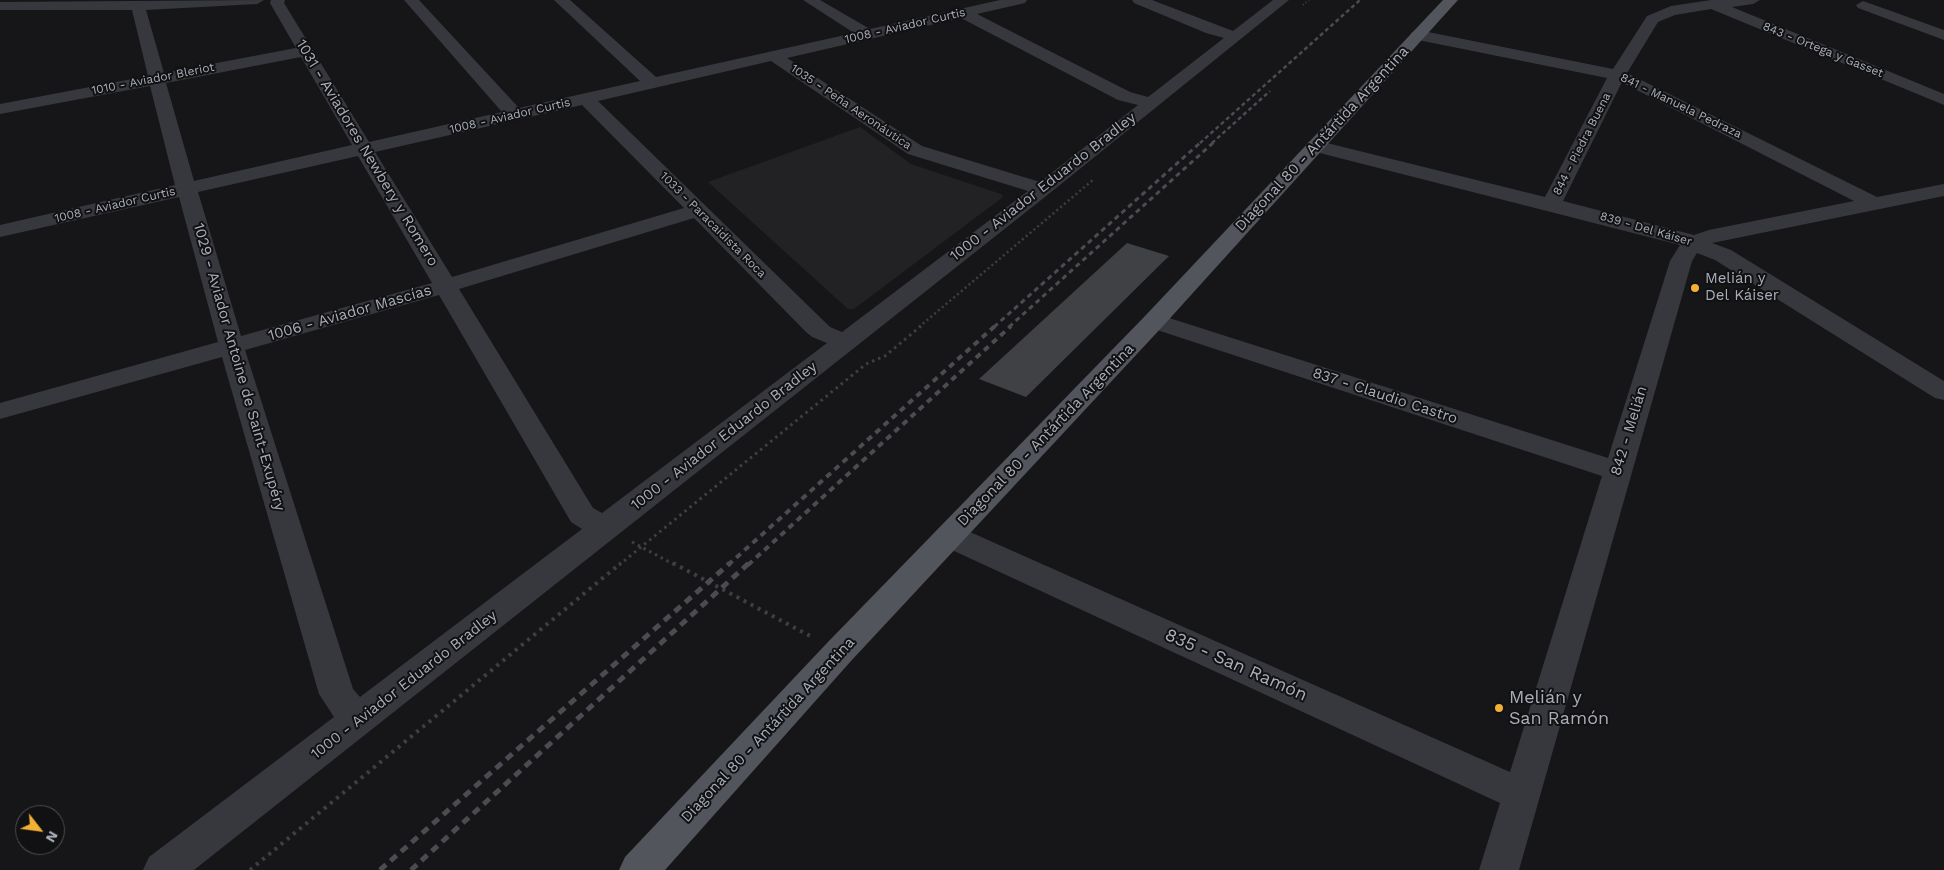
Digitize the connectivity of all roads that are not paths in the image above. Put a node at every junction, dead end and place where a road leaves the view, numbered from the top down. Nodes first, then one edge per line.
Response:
1 (257, 0) edge
2 (278, 0) edge
3 (411, 0) edge
4 (561, 0) edge
5 (810, 0) edge
6 (1020, 0) edge
7 (1139, 0) edge
8 (1452, 0) edge
9 (1753, 0) edge
10 (1292, 3) edge
11 (1708, 3) edge
12 (1863, 5) dead end
13 (0, 6) edge
14 (140, 6) junction
15 (974, 7) edge
16 (868, 35) junction
17 (1418, 35) junction
18 (1944, 35) edge
19 (1236, 37) junction
20 (307, 51) junction
21 (775, 57) junction
22 (1617, 75) junction
23 (156, 79) junction
24 (653, 84) junction
25 (586, 99) junction
26 (1944, 100) edge
27 (1150, 104) junction
28 (0, 109) edge
29 (515, 115) junction
30 (1315, 146) junction
31 (364, 149) junction
32 (187, 189) junction
33 (1043, 189) junction
34 (1944, 190) edge
35 (1873, 203) junction
36 (1551, 204) junction
37 (699, 210) junction
38 (0, 231) edge
39 (1694, 242) junction
40 (446, 286) junction
41 (1154, 321) junction
42 (845, 342) junction
43 (231, 346) junction
44 (1944, 392) edge
45 (0, 411) edge
46 (1617, 471) junction
47 (605, 529) junction
48 (950, 536) junction
49 (360, 719) junction
50 (1522, 795) junction
51 (164, 870) edge
52 (639, 870) edge
53 (1499, 870) edge

1 - 14 street
2 - 20 street, 1031 - Aviadores Newbery y Romero
3 - 29 street
4 - 24 street
5 - 16 street
6 - 15 street, 1008 - Aviador Curtis
7 - 19 street
8 - 17 main road, Diagonal 80 - Antártida Argentina
9 - 11 street, 844 - Piedra Buena
10 - 19 street, 1000 - Aviador Eduardo Bradley
11 - 22 street, 844 - Piedra Buena
11 - 26 street, 843 - Ortega y Gasset
12 - 18 street
13 - 14 street
14 - 23 street, 1029 - Aviador Antoine de Saint-Exupéry
15 - 16 street, 1008 - Aviador Curtis
15 - 27 street
16 - 21 street, 1008 - Aviador Curtis
17 - 22 street, 841 - Manuela Pedraza
17 - 30 main road, Diagonal 80 - Antártida Argentina
19 - 27 street, 1000 - Aviador Eduardo Bradley
20 - 23 street, 1010 - Aviador Bleriot
20 - 31 street, 1031 - Aviadores Newbery y Romero
21 - 24 street, 1008 - Aviador Curtis
21 - 33 street, 1035 - Peña Aeronáutica
22 - 35 street, 841 - Manuela Pedraza
22 - 36 street, 844 - Piedra Buena
23 - 28 street, 1010 - Aviador Bleriot
23 - 32 street, 1029 - Aviador Antoine de Saint-Exupéry
24 - 25 street, 1008 - Aviador Curtis
25 - 29 street, 1008 - Aviador Curtis
25 - 37 street, 1033 - Paracaidista Roca
27 - 33 street, 1000 - Aviador Eduardo Bradley
29 - 31 street, 1008 - Aviador Curtis
30 - 36 street, 839 - Del Káiser
30 - 41 main road, Diagonal 80 - Antártida Argentina
31 - 32 street, 1008 - Aviador Curtis
31 - 40 street, 1031 - Aviadores Newbery y Romero
32 - 38 street, 1008 - Aviador Curtis
32 - 43 street, 1029 - Aviador Antoine de Saint-Exupéry
33 - 42 street, 1000 - Aviador Eduardo Bradley
34 - 35 street
35 - 39 street
36 - 39 street, 839 - Del Káiser
37 - 40 street, 1006 - Aviador Mascías
37 - 42 street, 1033 - Paracaidista Roca
39 - 44 street, 839 - Del Káiser
39 - 46 street, 842 - Melián
40 - 43 street, 1006 - Aviador Mascías
40 - 47 street, 1031 - Aviadores Newbery y Romero
41 - 46 street, 837 - Claudio Castro
41 - 48 main road, Diagonal 80 - Antártida Argentina
42 - 47 street, 1000 - Aviador Eduardo Bradley
43 - 45 street, 1006 - Aviador Mascías
43 - 49 street, 1029 - Aviador Antoine de Saint-Exupéry
46 - 50 street, 842 - Melián
47 - 49 street, 1000 - Aviador Eduardo Bradley
48 - 50 street, 835 - San Ramón
48 - 52 main road, Diagonal 80 - Antártida Argentina
49 - 51 street, 1000 - Aviador Eduardo Bradley
50 - 53 street, 842 - Melián

